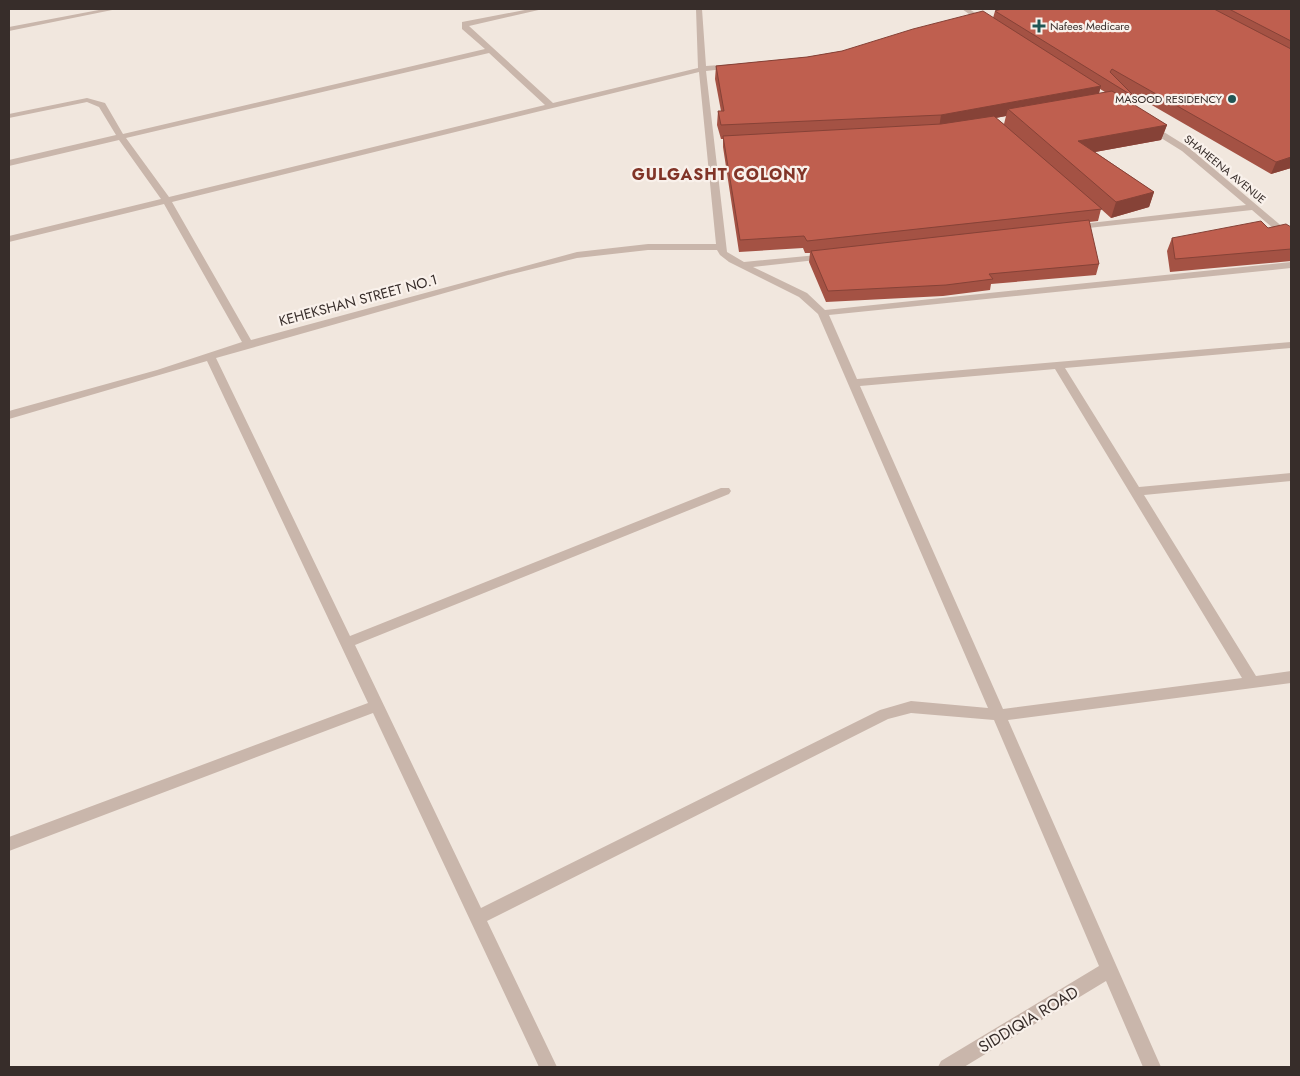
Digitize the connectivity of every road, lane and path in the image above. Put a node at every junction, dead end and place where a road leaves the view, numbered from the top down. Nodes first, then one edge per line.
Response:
1 (114, 9) edge
2 (540, 9) edge
3 (699, 9) edge
4 (965, 9) edge
5 (991, 18) edge
6 (982, 20) junction
7 (966, 24) edge
8 (9, 28) edge
9 (998, 30) edge
10 (490, 50) junction
11 (740, 66) edge
12 (702, 69) junction
13 (551, 106) junction
14 (9, 116) edge
15 (1142, 122) edge
16 (121, 136) junction
17 (719, 143) edge
18 (710, 144) junction
19 (9, 163) edge
20 (166, 199) junction
21 (1255, 207) junction
22 (1060, 229) edge
23 (9, 239) edge
24 (1291, 239) edge
25 (720, 247) junction
26 (832, 255) edge
27 (743, 265) junction
28 (1291, 265) edge
29 (823, 313) junction
30 (248, 344) junction
31 (1291, 345) edge
32 (210, 356) junction
33 (1058, 366) junction
34 (854, 383) junction
35 (9, 415) edge
36 (1291, 477) edge
37 (725, 491) dead end
38 (1136, 492) junction
39 (346, 644) junction
40 (1291, 677) edge
41 (1252, 682) junction
42 (376, 706) junction
43 (1000, 715) junction
44 (9, 844) edge
45 (477, 918) junction
46 (1109, 970) junction
47 (548, 1067) edge
48 (947, 1067) edge
49 (1152, 1067) edge

1 - 8 street
2 - 10 street
3 - 12 street
4 - 6 street
5 - 6 street
6 - 7 street
6 - 9 street
10 - 13 street
10 - 16 street
11 - 12 street
12 - 13 street
12 - 18 street
13 - 20 street
14 - 16 street
15 - 21 street, SHAHEENA AVENUE
16 - 19 street
16 - 20 street
17 - 18 street
18 - 25 street
20 - 23 street
20 - 30 street
21 - 22 street
21 - 24 street, SHAHEENA AVENUE
25 - 27 street
25 - 30 street, KEHEKSHAN STREET NO.1
26 - 27 street
27 - 29 street
28 - 29 street
29 - 34 street
30 - 32 street, KEHEKSHAN STREET NO.1
31 - 33 street
32 - 35 street, KEHEKSHAN STREET NO.1
32 - 39 street
33 - 34 street
33 - 38 street
34 - 43 street
36 - 38 street
37 - 39 street
38 - 41 street
39 - 42 street
40 - 41 street
41 - 43 street
42 - 44 street
42 - 45 street
43 - 45 street
43 - 46 street
45 - 47 street
46 - 48 street, SIDDIQIA ROAD
46 - 49 street

